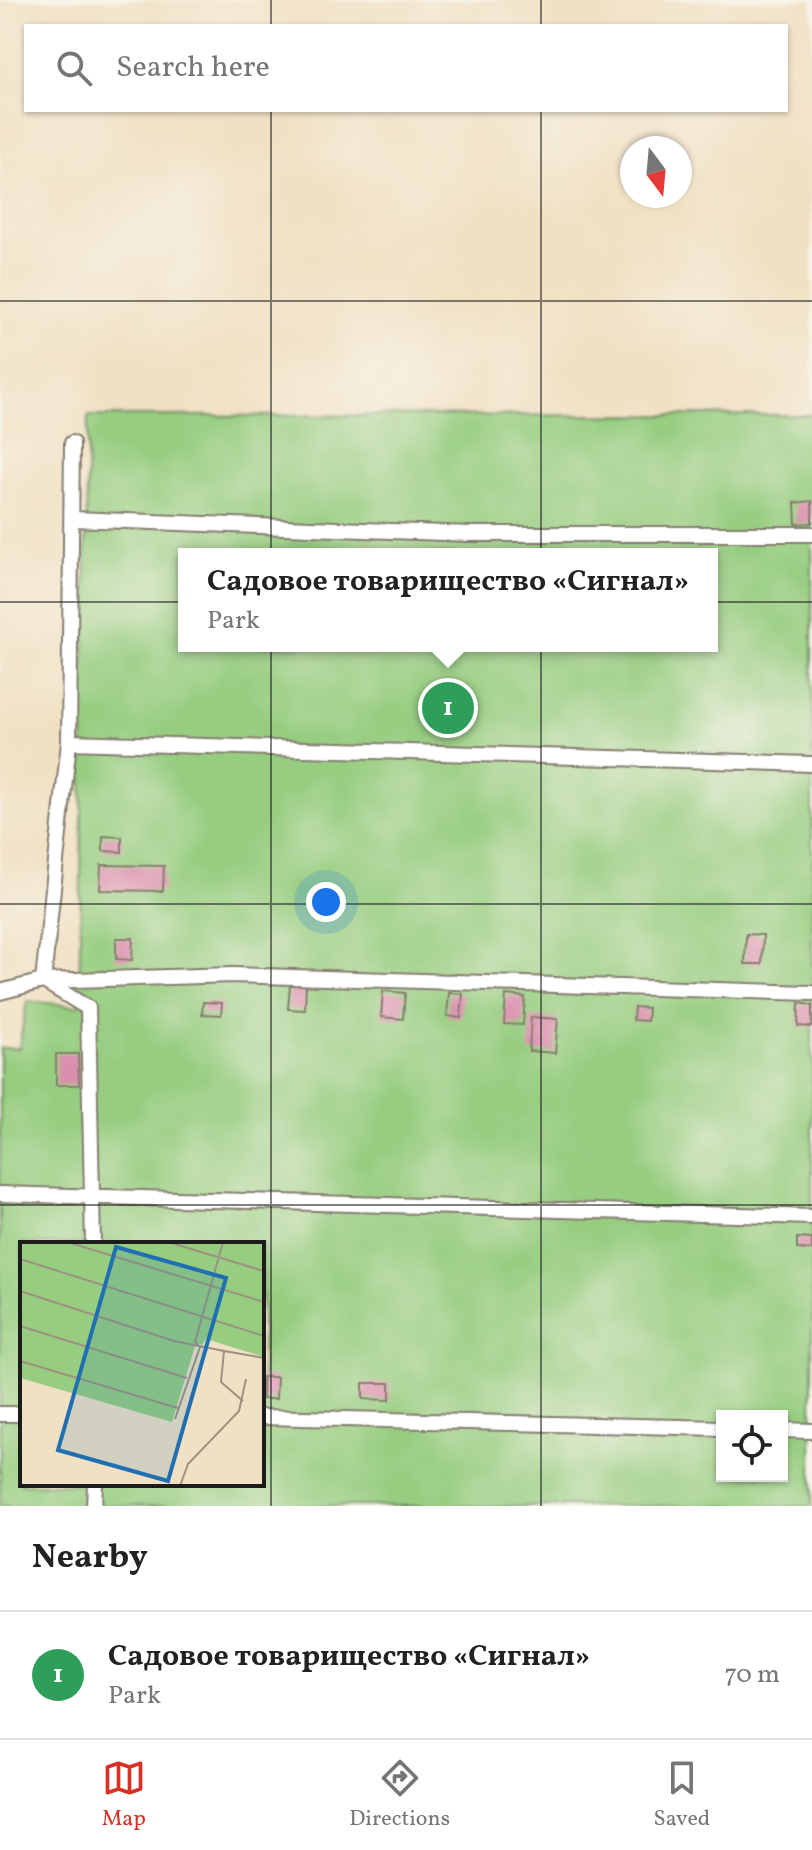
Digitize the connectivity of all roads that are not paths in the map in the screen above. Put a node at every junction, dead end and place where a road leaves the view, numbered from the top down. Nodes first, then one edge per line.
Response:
1 (72, 443) dead end
2 (73, 519) junction
3 (812, 534) edge
4 (69, 742) junction
5 (812, 764) edge
6 (43, 981) junction
7 (0, 992) edge
8 (812, 993) edge
9 (0, 1194) edge
10 (92, 1196) junction
11 (812, 1217) edge
12 (93, 1242) edge
13 (264, 1417) edge
14 (716, 1428) edge
15 (788, 1430) edge
16 (812, 1431) edge
17 (95, 1486) edge
18 (94, 1506) edge

1 - 2 lane
2 - 3 lane
2 - 4 lane
4 - 5 lane
4 - 6 lane
6 - 7 lane
6 - 8 lane
6 - 10 lane
9 - 10 lane
10 - 11 lane
10 - 12 lane
13 - 14 lane
15 - 16 lane
17 - 18 lane

